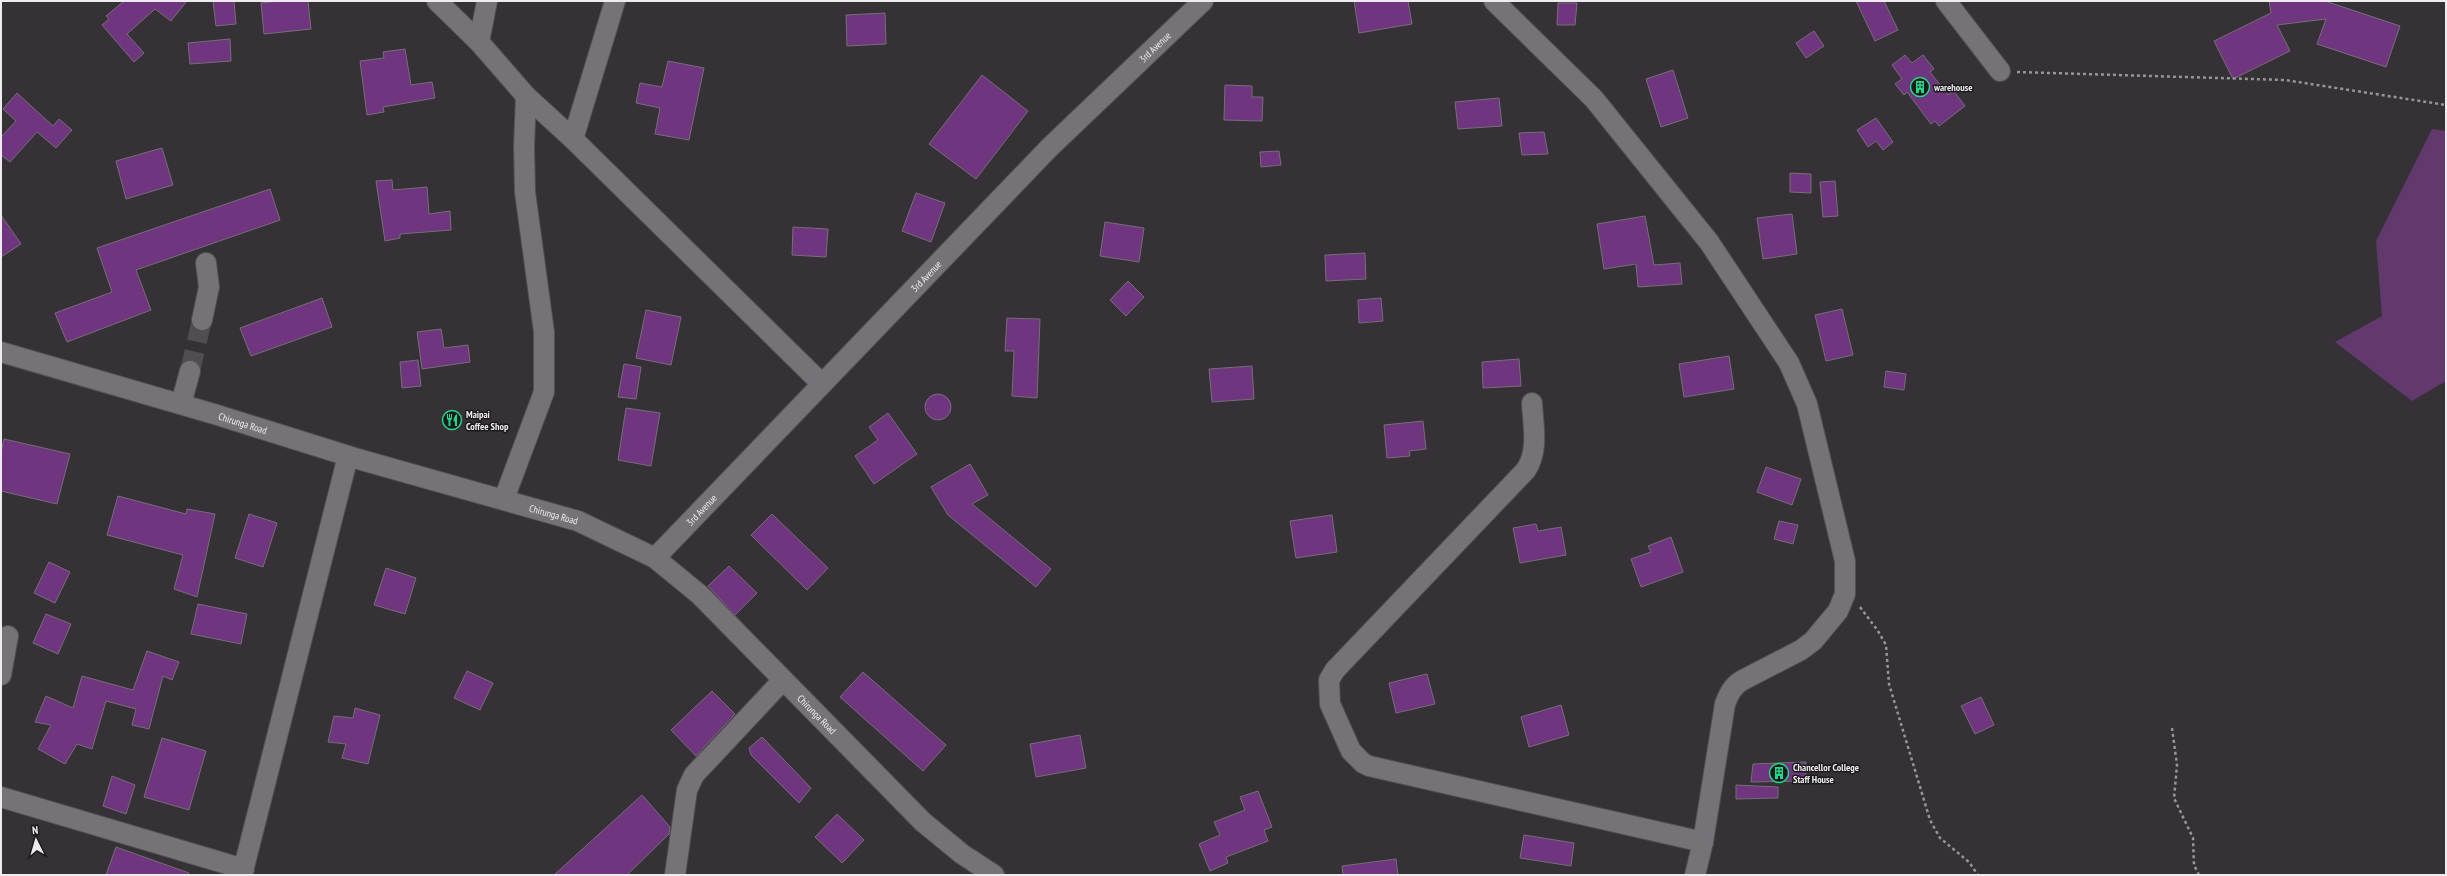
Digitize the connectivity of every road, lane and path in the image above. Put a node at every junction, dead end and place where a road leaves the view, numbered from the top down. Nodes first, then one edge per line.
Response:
1 (437, 1) edge
2 (487, 1) edge
3 (615, 1) edge
4 (1203, 1) edge
5 (1494, 1) edge
6 (1946, 1) edge
7 (479, 42) junction
8 (2000, 71) joint
9 (526, 96) junction
10 (2446, 105) edge
11 (573, 139) junction
12 (206, 263) dead end
13 (202, 320) tunnel mouth
14 (1, 352) edge
15 (190, 371) tunnel mouth
16 (822, 384) junction
17 (1532, 403) dead end
18 (182, 404) junction
19 (348, 456) junction
20 (504, 499) junction
21 (655, 558) junction
22 (1845, 594) junction
23 (8, 636) dead end
24 (1, 675) edge
25 (783, 680) junction
26 (2172, 728) dead end
27 (1, 797) edge
28 (1703, 842) junction
29 (243, 872) edge
30 (675, 875) edge
31 (994, 875) edge
32 (1695, 875) edge
33 (1978, 875) edge
34 (2199, 875) edge

1 - 7 street
2 - 7 street
3 - 11 street
4 - 16 street, 3rd Avenue
5 - 22 street
6 - 8 street
7 - 9 street
8 - 10 path
9 - 11 street
9 - 20 street
11 - 16 street
12 - 13 street
14 - 18 street, Chirunga Road
15 - 18 street
16 - 21 street, 3rd Avenue
17 - 28 street
18 - 19 street, Chirunga Road
19 - 20 street, Chirunga Road
19 - 29 street
20 - 21 street, Chirunga Road
21 - 25 street, Chirunga Road
22 - 28 street
22 - 33 path
23 - 24 street
25 - 30 street
25 - 31 street, Chirunga Road
26 - 34 path
27 - 29 street
28 - 32 street

